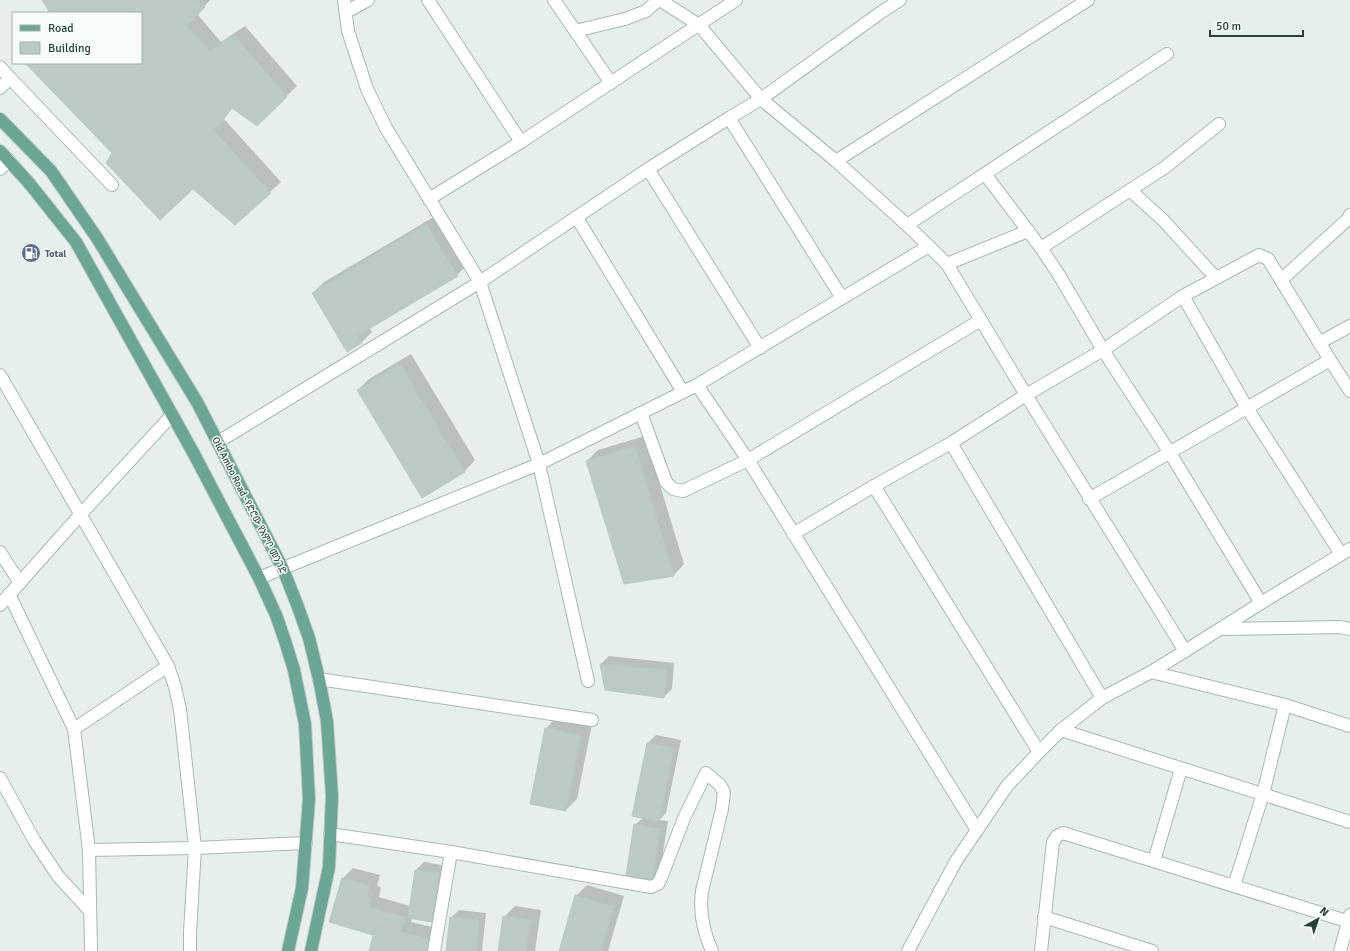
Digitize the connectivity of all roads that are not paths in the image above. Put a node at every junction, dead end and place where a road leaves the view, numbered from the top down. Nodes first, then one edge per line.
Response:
1 (368, 0) edge
2 (428, 0) edge
3 (554, 0) edge
4 (659, 0) edge
5 (736, 0) edge
6 (900, 0) edge
7 (1088, 0) edge
8 (345, 6) edge
9 (699, 25) junction
10 (575, 31) junction
11 (1167, 54) dead end
12 (0, 67) edge
13 (10, 78) junction
14 (611, 83) junction
15 (0, 88) edge
16 (761, 99) junction
17 (729, 118) junction
18 (0, 119) edge
19 (1219, 124) dead end
20 (521, 142) junction
21 (0, 151) edge
22 (9, 160) junction
23 (836, 161) junction
24 (0, 169) edge
25 (648, 169) junction
26 (985, 174) junction
27 (112, 185) dead end
28 (1130, 190) junction
29 (429, 199) junction
30 (1350, 215) edge
31 (577, 218) junction
32 (908, 226) junction
33 (1028, 231) junction
34 (930, 246) junction
35 (1041, 248) junction
36 (947, 264) junction
37 (1216, 278) junction
38 (1281, 280) junction
39 (480, 282) junction
40 (1183, 296) junction
41 (842, 298) junction
42 (981, 320) junction
43 (1350, 326) edge
44 (1319, 343) junction
45 (760, 348) junction
46 (1103, 350) junction
47 (1330, 360) junction
48 (0, 375) edge
49 (697, 385) junction
50 (682, 392) junction
51 (1350, 392) edge
52 (1026, 395) junction
53 (1247, 408) junction
54 (641, 413) junction
55 (172, 415) junction
56 (218, 442) junction
57 (951, 443) junction
58 (1170, 453) junction
59 (748, 460) junction
60 (539, 464) junction
61 (874, 486) junction
62 (1090, 499) junction
63 (80, 515) junction
64 (793, 534) junction
65 (1345, 551) edge
66 (0, 552) edge
67 (283, 569) junction
68 (259, 578) junction
69 (20, 583) junction
70 (10, 594) junction
71 (1261, 603) junction
72 (0, 605) edge
73 (1221, 629) junction
74 (1350, 629) edge
75 (1185, 652) junction
76 (168, 666) junction
77 (1151, 672) junction
78 (319, 680) junction
79 (588, 681) dead end
80 (1102, 698) junction
81 (1285, 705) junction
82 (592, 720) dead end
83 (1350, 726) edge
84 (74, 729) junction
85 (1061, 730) junction
86 (1039, 752) junction
87 (1181, 768) junction
88 (0, 778) edge
89 (1263, 794) junction
90 (1350, 822) edge
91 (977, 830) junction
92 (330, 834) junction
93 (306, 843) junction
94 (195, 848) junction
95 (89, 850) junction
96 (451, 852) junction
97 (1154, 862) junction
98 (1234, 886) junction
99 (89, 910) junction
100 (1044, 917) junction
101 (1349, 919) edge
102 (91, 951) edge
103 (190, 951) edge
104 (288, 951) edge
105 (311, 951) edge
106 (434, 951) edge
107 (712, 951) edge
108 (908, 951) edge
109 (1041, 951) edge
110 (1152, 951) edge
111 (1340, 951) edge

1 - 8 street
2 - 20 street
3 - 10 street
4 - 9 street
4 - 10 street
5 - 9 street
6 - 16 street
7 - 23 street
8 - 29 street
9 - 14 street
9 - 16 street
10 - 14 street
11 - 26 street
12 - 13 street
13 - 15 street
13 - 27 street
14 - 20 street
16 - 17 street
16 - 23 street
17 - 25 street
17 - 41 street
18 - 56 main road, Old Ambo Road -የድሮው የአምቦ መንገድ
19 - 28 street
20 - 29 street
21 - 22 main road
22 - 24 street
22 - 55 main road
23 - 32 street
25 - 31 street
25 - 45 street
26 - 32 street
26 - 33 street
28 - 35 street
28 - 37 street
29 - 39 street
30 - 38 street
31 - 39 street
31 - 50 street
32 - 34 street
33 - 35 street
33 - 36 street
34 - 36 street
34 - 41 street
35 - 46 street
36 - 42 street
37 - 38 street
37 - 40 street
38 - 44 street
39 - 56 street
39 - 60 street
40 - 46 street
40 - 53 street
41 - 45 street
42 - 52 street
42 - 59 street
43 - 44 street
44 - 47 street
45 - 49 street
46 - 52 street
46 - 58 street
47 - 51 street
47 - 53 street
48 - 63 street
49 - 50 street
49 - 59 street
50 - 54 street
52 - 57 street
52 - 62 street
53 - 58 street
53 - 65 street
54 - 59 street
54 - 60 street
55 - 63 street
55 - 68 main road
56 - 67 main road, Old Ambo Road -የድሮው የአምቦ መንገድ
57 - 61 street
57 - 80 street
58 - 62 street
58 - 71 street
59 - 64 street
60 - 67 street
60 - 79 street
61 - 64 street
61 - 86 street
62 - 75 street
63 - 69 street
63 - 76 street
64 - 91 street
65 - 71 street
66 - 69 street
67 - 68 street
67 - 78 main road, Old Ambo Road -የድሮው የአምቦ መንገድ
68 - 93 main road
69 - 70 street
70 - 72 street
70 - 84 street
71 - 73 street
73 - 74 street
73 - 75 street
75 - 77 street
76 - 84 street
76 - 94 street
77 - 80 street
77 - 81 street
78 - 82 street
78 - 92 main road, Old Ambo Road -የድሮው የአምቦ መንገድ
80 - 85 street
81 - 83 street
81 - 89 street
84 - 95 street
85 - 86 street
85 - 87 street
86 - 91 street
87 - 89 street
87 - 97 street
88 - 99 street
89 - 90 street
89 - 98 street
91 - 108 street
92 - 96 street
92 - 105 main road, Old Ambo Road -የድሮው የአምቦ መንገድ
93 - 94 street
93 - 104 main road
94 - 95 street
94 - 103 street
95 - 99 street
96 - 106 street
96 - 107 street
97 - 98 street
97 - 100 street
98 - 101 street
99 - 102 street
100 - 109 street
100 - 110 street
101 - 111 street

